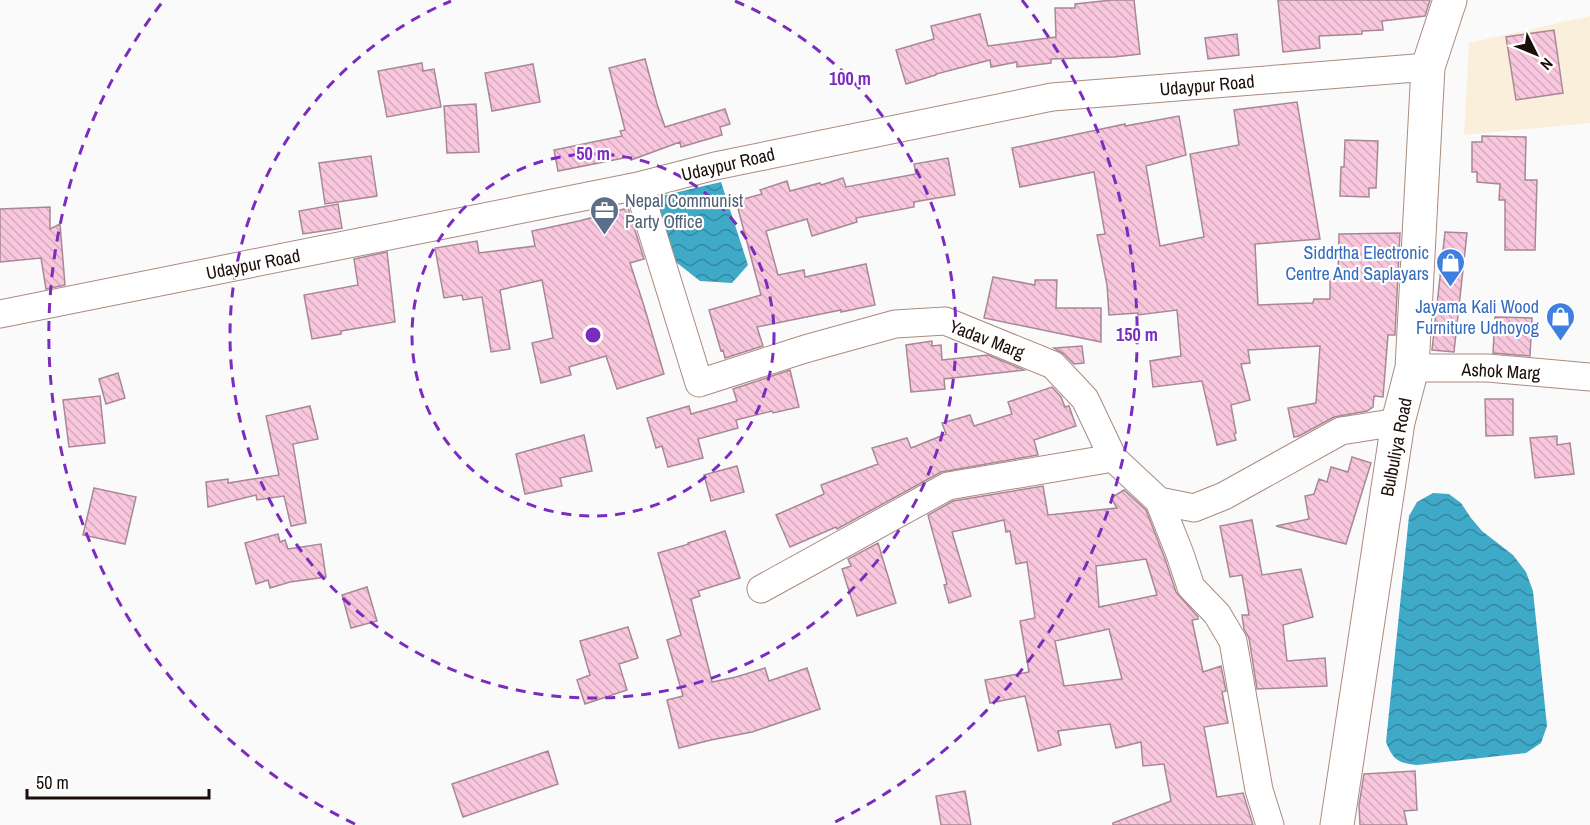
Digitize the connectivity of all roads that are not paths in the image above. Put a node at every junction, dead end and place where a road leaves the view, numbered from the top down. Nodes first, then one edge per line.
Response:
1 (1450, 0) edge
2 (1428, 67) junction
3 (638, 186) junction
4 (0, 315) edge
5 (1412, 368) junction
6 (1590, 377) edge
7 (1398, 422) junction
8 (1113, 458) junction
9 (1159, 501) junction
10 (761, 589) dead end
11 (1270, 825) edge
12 (1337, 825) edge

1 - 2 main road, Bulbuliya Road
2 - 3 street, Udaypur Road
2 - 5 main road, Bulbuliya Road
3 - 4 street, Udaypur Road
3 - 8 street, Yadav Marg
5 - 6 street, Ashok Marg
5 - 7 main road, Bulbuliya Road
7 - 9 street
7 - 12 main road, Bulbuliya Road
8 - 9 street, Yadav Marg
8 - 10 street
9 - 11 street

